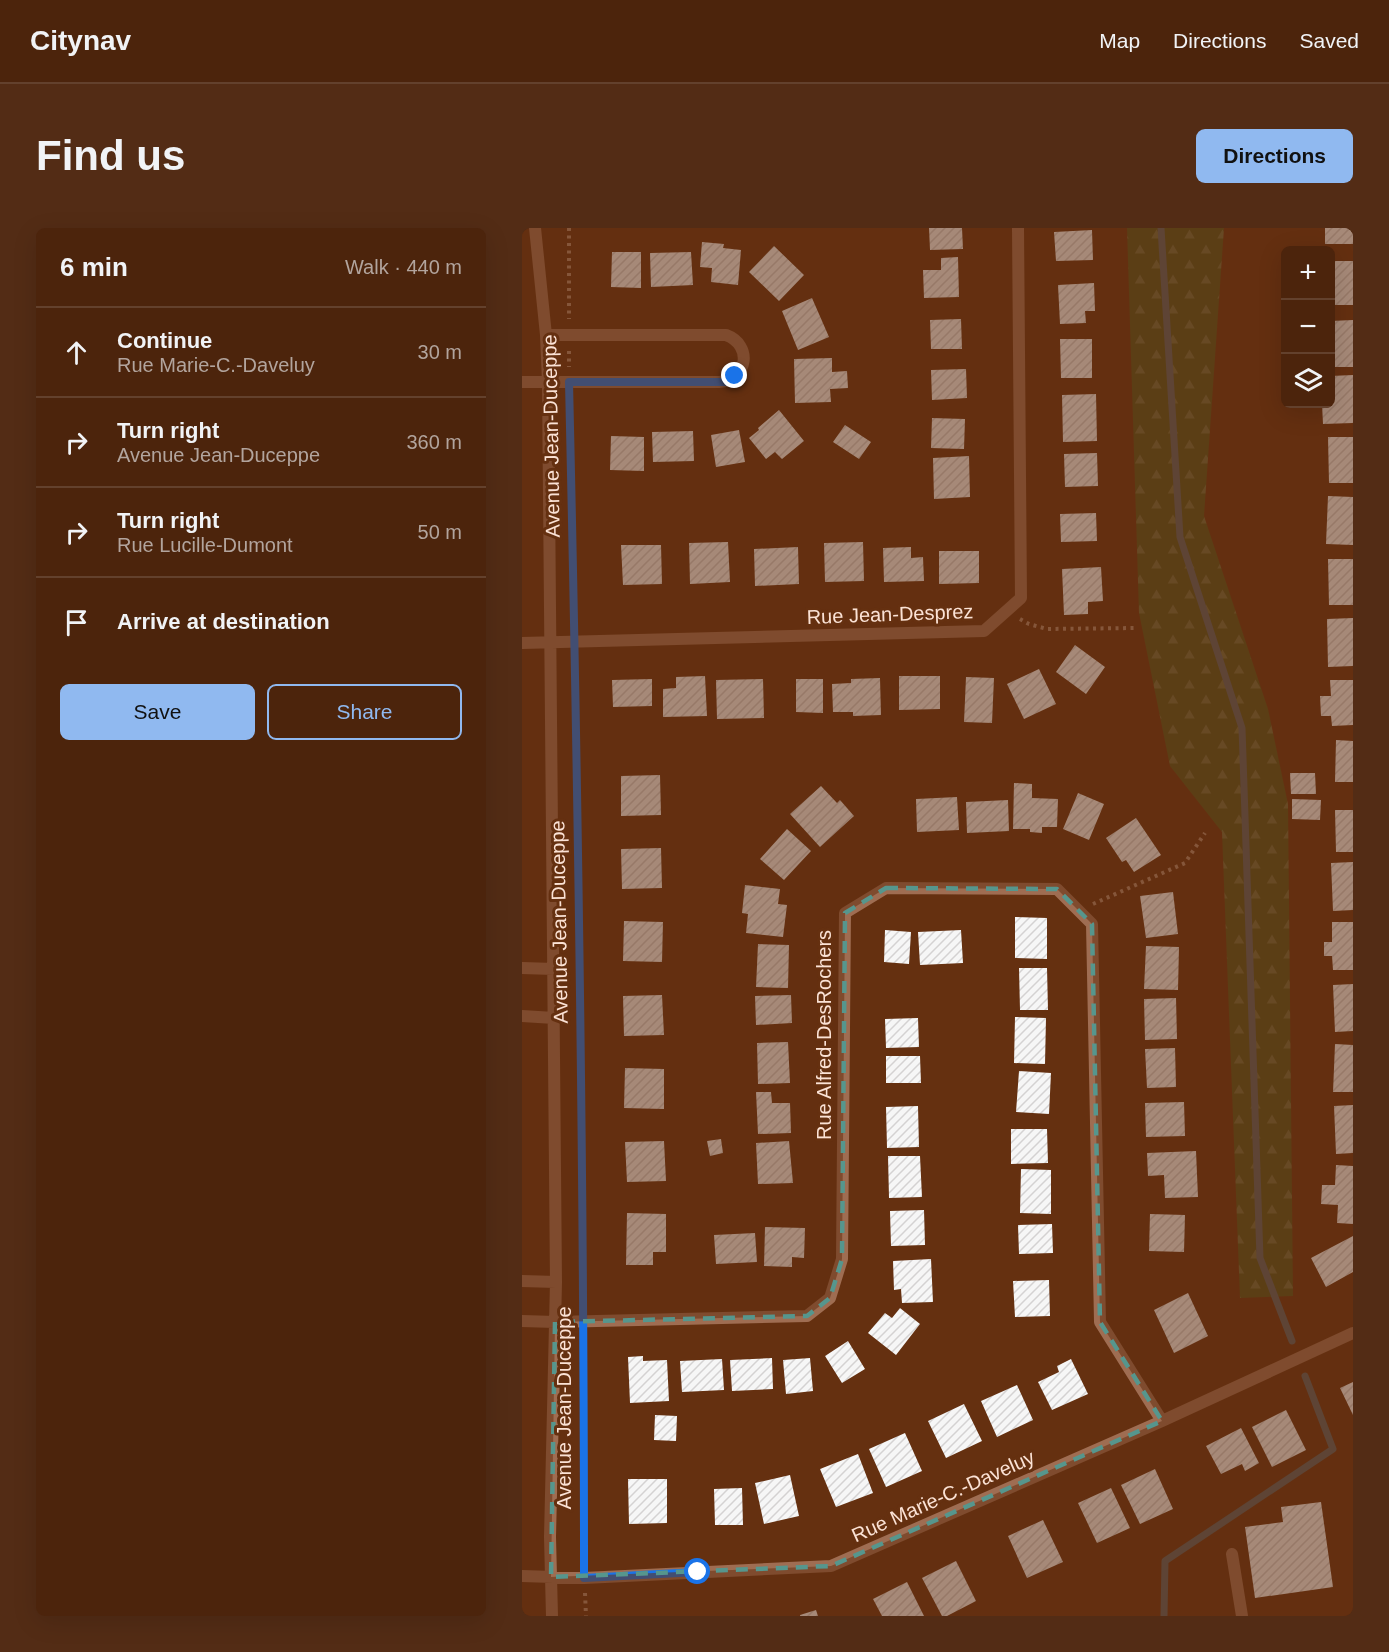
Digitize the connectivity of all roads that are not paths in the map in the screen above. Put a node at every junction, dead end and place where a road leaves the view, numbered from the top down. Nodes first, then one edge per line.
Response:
1 (535, 228) edge
2 (1018, 228) edge
3 (546, 335) junction
4 (522, 382) edge
5 (548, 382) junction
6 (522, 643) edge
7 (550, 643) junction
8 (522, 968) edge
9 (554, 969) junction
10 (522, 1016) edge
11 (554, 1017) junction
12 (522, 1281) edge
13 (556, 1282) junction
14 (522, 1321) edge
15 (555, 1322) junction
16 (1353, 1333) edge
17 (1162, 1421) junction
18 (1232, 1554) dead end
19 (522, 1576) edge
20 (550, 1576) junction
21 (552, 1616) edge
22 (1242, 1616) edge

1 - 3 street, Avenue Jean-Duceppe
2 - 7 street, Rue Jean-Desprez
3 - 5 street, Avenue Jean-Duceppe
3 - 5 street
4 - 5 street
5 - 7 street, Avenue Jean-Duceppe
6 - 7 street, Rue Jean-Desprez
7 - 9 street, Avenue Jean-Duceppe
8 - 9 street, Avenue Jean-Duceppe
9 - 11 street, Avenue Jean-Duceppe
10 - 11 street, Avenue Jean-Duceppe
11 - 13 street, Avenue Jean-Duceppe
12 - 13 street, Avenue Jean-Duceppe
13 - 15 street, Avenue Jean-Duceppe
14 - 15 street, Avenue Jean-Duceppe
15 - 17 street, Rue Alfred-DesRochers
15 - 20 street, Avenue Jean-Duceppe
16 - 17 street, Rue Marie-C.-Daveluy
17 - 20 street, Rue Marie-C.-Daveluy
18 - 22 street
19 - 20 street, Rue Marie-C.-Daveluy
20 - 21 street, Avenue Jean-Duceppe

